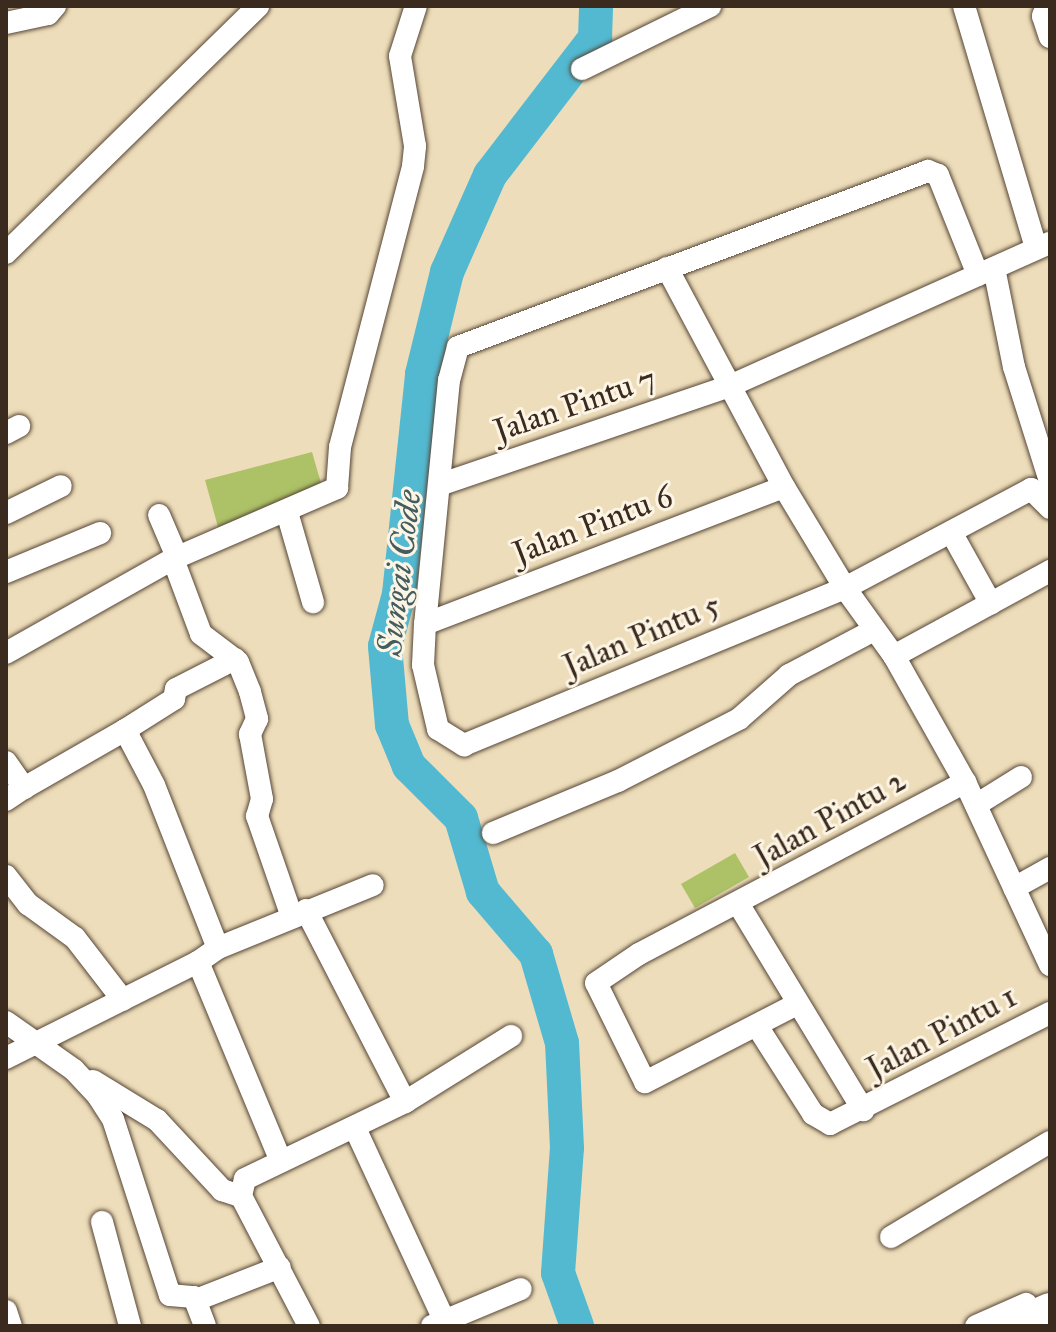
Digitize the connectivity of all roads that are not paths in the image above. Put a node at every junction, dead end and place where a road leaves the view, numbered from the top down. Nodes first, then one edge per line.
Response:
1 (55, 6) edge
2 (258, 6) edge
3 (416, 6) edge
4 (710, 6) edge
5 (964, 6) edge
6 (1047, 6) edge
7 (6, 23) edge
8 (1050, 37) edge
9 (582, 69) dead end
10 (1043, 245) edge
11 (6, 253) edge
12 (667, 268) junction
13 (986, 272) junction
14 (732, 385) junction
15 (1050, 481) edge
16 (439, 485) junction
17 (61, 486) dead end
18 (784, 487) junction
19 (1050, 508) edge
20 (287, 512) junction
21 (6, 513) edge
22 (159, 515) dead end
23 (951, 532) junction
24 (100, 533) dead end
25 (175, 558) junction
26 (1050, 571) edge
27 (6, 572) edge
28 (845, 588) junction
29 (313, 602) dead end
30 (991, 604) junction
31 (425, 624) junction
32 (874, 630) junction
33 (6, 653) edge
34 (894, 656) junction
35 (235, 659) junction
36 (125, 730) junction
37 (6, 762) edge
38 (1021, 777) dead end
39 (958, 786) junction
40 (15, 794) edge
41 (976, 805) junction
42 (493, 833) dead end
43 (1050, 868) edge
44 (6, 876) edge
45 (373, 885) dead end
46 (1014, 888) junction
47 (739, 905) junction
48 (299, 913) junction
49 (218, 948) junction
50 (198, 962) junction
51 (1050, 965) edge
52 (123, 1000) junction
53 (797, 1004) junction
54 (1050, 1013) edge
55 (6, 1022) edge
56 (757, 1026) junction
57 (511, 1036) dead end
58 (33, 1044) junction
59 (6, 1058) edge
60 (74, 1070) junction
61 (405, 1102) junction
62 (863, 1110) junction
63 (355, 1128) junction
64 (1050, 1142) edge
65 (280, 1159) junction
66 (233, 1193) junction
67 (102, 1222) dead end
68 (891, 1237) dead end
69 (280, 1267) junction
70 (521, 1289) dead end
71 (1050, 1294) edge
72 (196, 1300) junction
73 (1050, 1310) edge
74 (6, 1311) edge
75 (438, 1323) edge
76 (11, 1326) edge
77 (130, 1326) edge
78 (205, 1326) edge
79 (309, 1326) edge
80 (976, 1326) edge
81 (1013, 1326) edge

1 - 7 street
2 - 11 street
3 - 20 street
4 - 9 street
5 - 10 street
6 - 8 street
10 - 13 street, Jalan Pintu 7
12 - 13 street
12 - 14 street
12 - 16 street
13 - 14 street, Jalan Pintu 7
13 - 15 street
14 - 16 street, Jalan Pintu 7
14 - 18 street
16 - 31 street
17 - 21 street
18 - 28 street
18 - 31 street, Jalan Pintu 6
19 - 23 street, Jalan Pintu 5
20 - 25 street
20 - 29 street
22 - 25 street
23 - 28 street, Jalan Pintu 5
23 - 30 street
24 - 27 street
25 - 33 street
25 - 35 street
26 - 30 street
28 - 31 street, Jalan Pintu 5
28 - 32 street
30 - 34 street
32 - 34 street
32 - 42 street
34 - 39 street
35 - 36 street
35 - 48 street
36 - 40 street
36 - 49 street
37 - 40 street
38 - 41 street
39 - 41 street
39 - 47 street, Jalan Pintu 2
41 - 46 street
43 - 46 street
44 - 52 street
45 - 48 street
46 - 51 street
47 - 53 street
47 - 56 street, Jalan Pintu 2
48 - 49 street
48 - 61 street
49 - 50 street
50 - 52 street
50 - 65 street
52 - 58 street
53 - 56 street
53 - 62 street
54 - 62 street, Jalan Pintu 1
55 - 58 street
56 - 62 street, Jalan Pintu 1
57 - 61 street
58 - 59 street
58 - 60 street
60 - 66 street
60 - 72 street
61 - 63 street
63 - 65 street
63 - 75 street
64 - 68 street
65 - 66 street
66 - 69 street
67 - 77 street
69 - 72 street
69 - 79 street
70 - 75 street
71 - 80 street
72 - 78 street
73 - 81 highway
74 - 76 street

